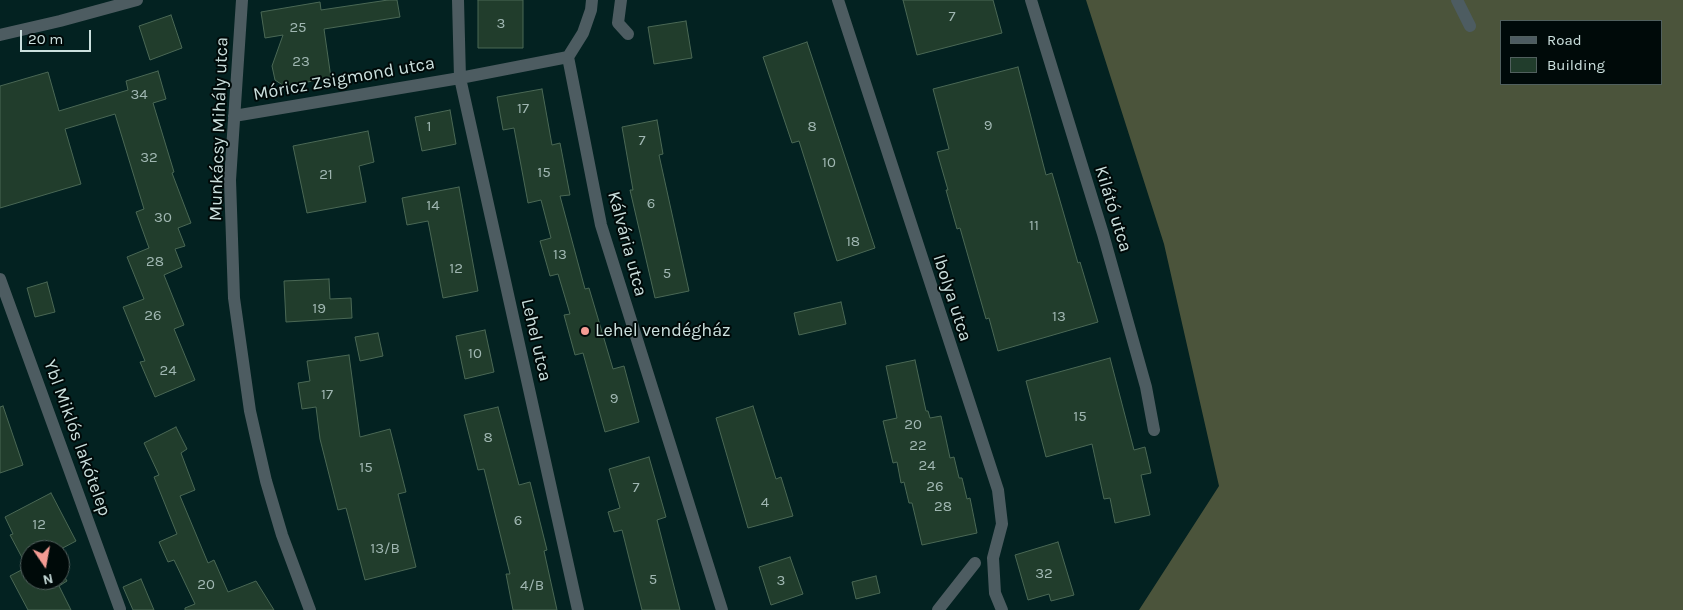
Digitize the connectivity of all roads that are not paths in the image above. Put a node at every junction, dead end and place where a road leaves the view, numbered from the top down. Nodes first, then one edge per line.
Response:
1 (137, 0) edge
2 (242, 0) edge
3 (458, 0) edge
4 (592, 0) edge
5 (621, 0) edge
6 (838, 0) edge
7 (1031, 0) edge
8 (1457, 0) edge
9 (1470, 26) dead end
10 (628, 34) dead end
11 (0, 35) edge
12 (568, 57) junction
13 (460, 78) junction
14 (234, 116) junction
15 (0, 279) edge
16 (1154, 430) dead end
17 (975, 563) dead end
18 (120, 609) edge
19 (310, 610) edge
20 (578, 610) edge
21 (722, 610) edge
22 (938, 610) edge
23 (1002, 610) edge

1 - 11 street
2 - 14 street, Munkácsy Mihály utca
3 - 13 street, Móricz Zsigmond utca
4 - 12 street
5 - 10 street
6 - 23 street, Ibolya utca
7 - 16 street, Kilátó utca
8 - 9 street
12 - 13 street, Móricz Zsigmond utca
12 - 21 street, Kálvária utca
13 - 14 street, Móricz Zsigmond utca
13 - 20 street, Lehel utca
14 - 19 street, Munkácsy Mihály utca
15 - 18 street, Ybl Miklós lakótelep
17 - 22 street

